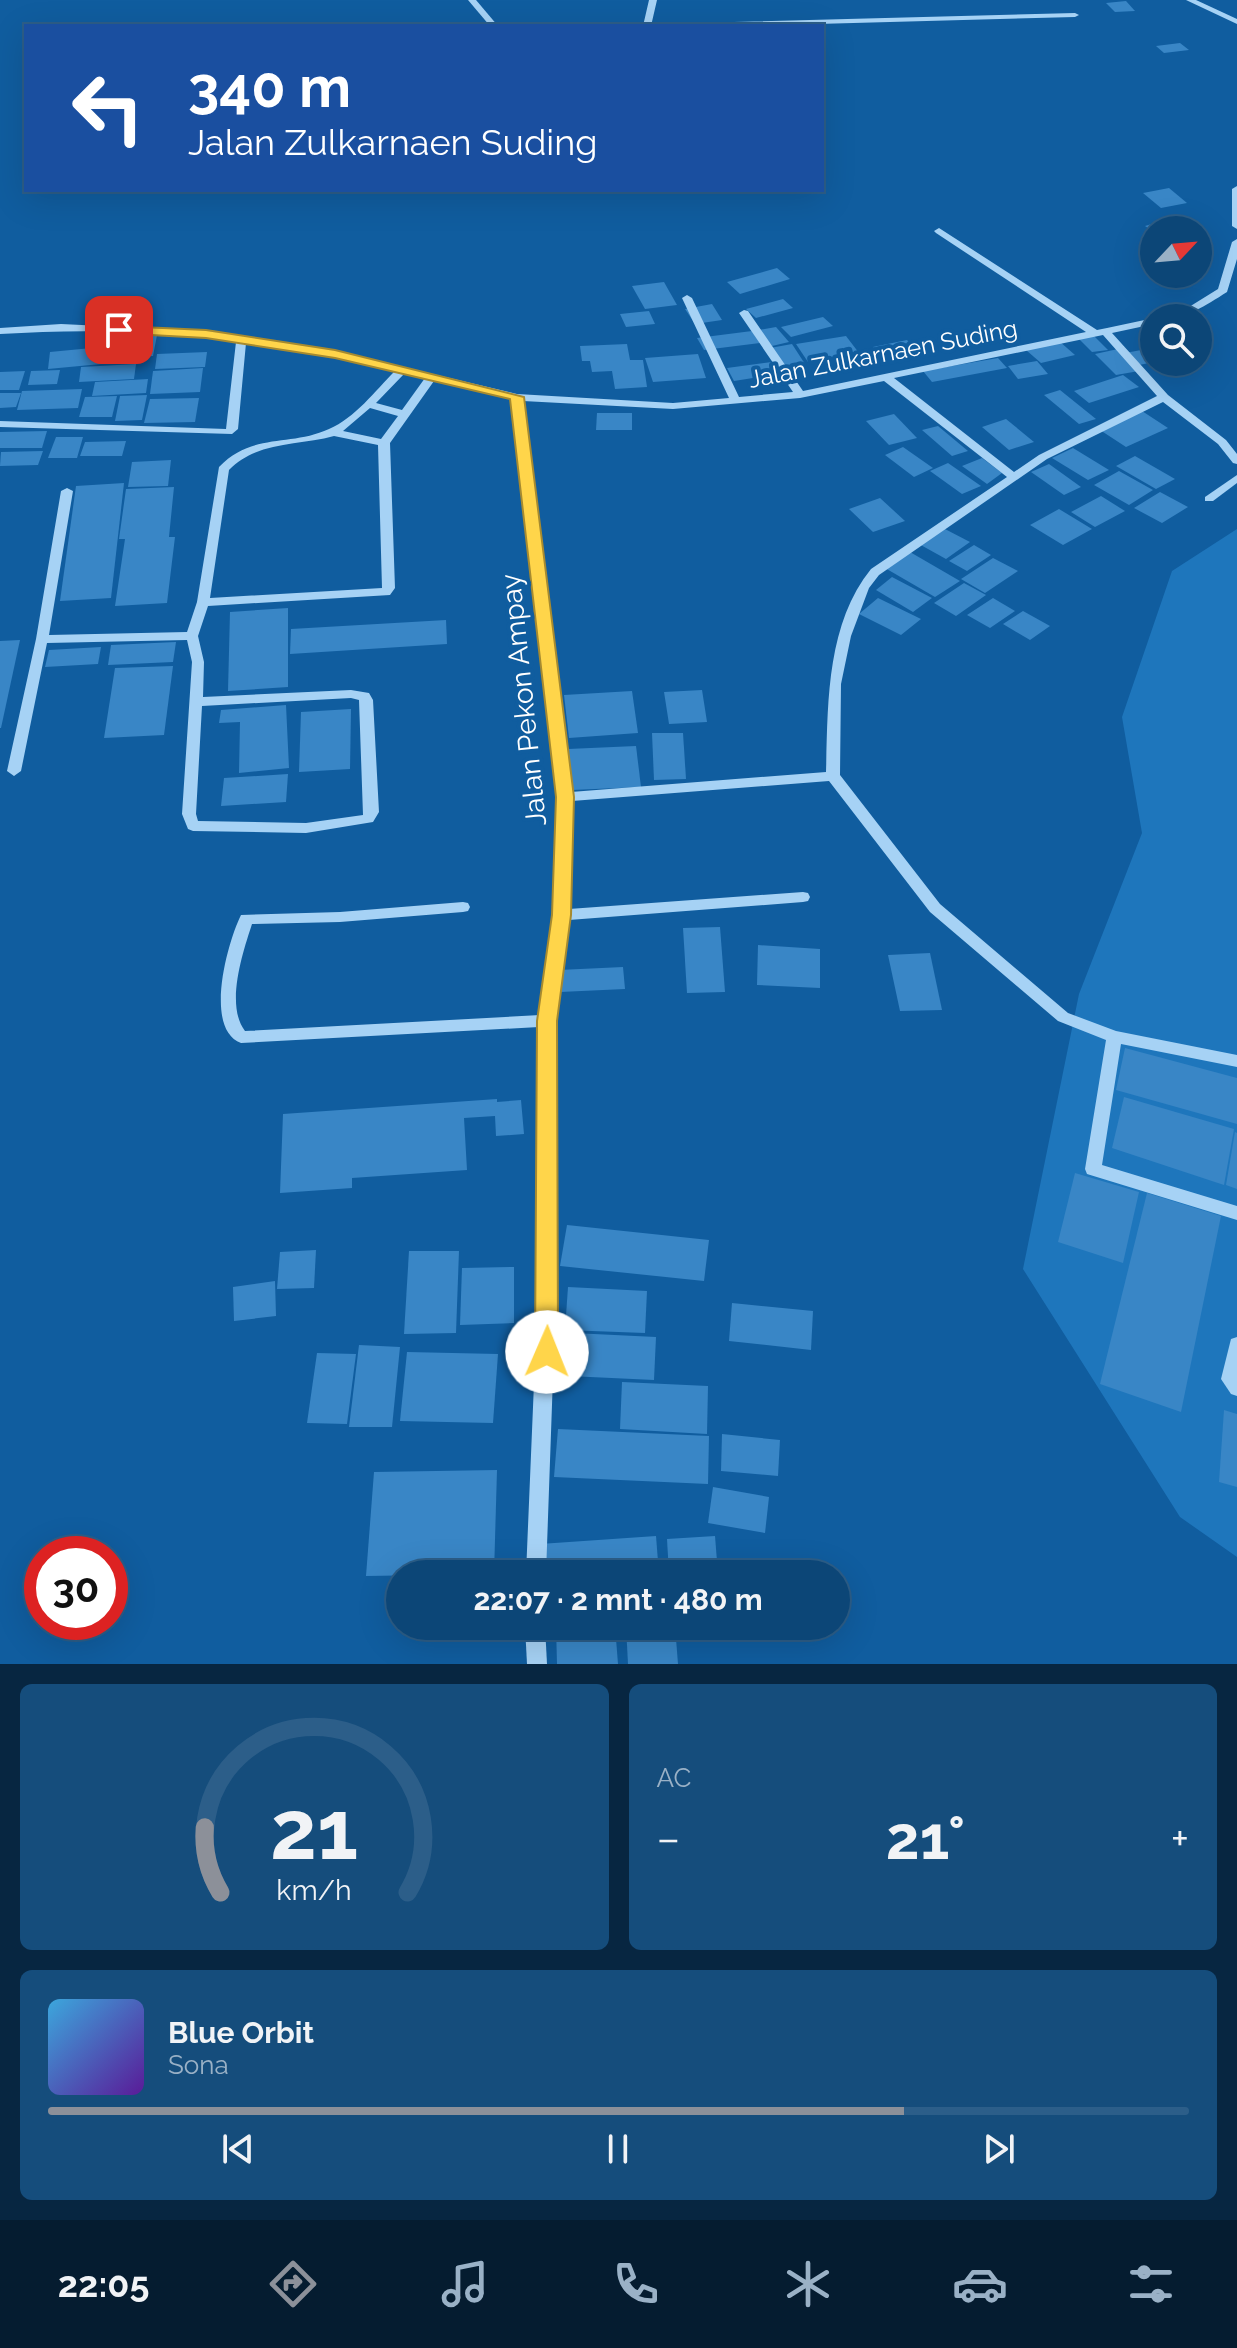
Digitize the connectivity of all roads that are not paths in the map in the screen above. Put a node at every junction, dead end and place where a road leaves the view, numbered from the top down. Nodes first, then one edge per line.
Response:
1 (472, 0) edge
2 (653, 0) edge
3 (1190, 0) edge
4 (1075, 15) dead end
5 (1237, 22) edge
6 (492, 24) edge
7 (647, 24) edge
8 (731, 24) edge
9 (1237, 189) edge
10 (1237, 226) edge
11 (939, 231) dead end
12 (1237, 242) edge
13 (1236, 257) edge
14 (687, 298) dead end
15 (1201, 304) edge
16 (744, 313) dead end
17 (1140, 324) edge
18 (0, 331) edge
19 (1098, 331) junction
20 (241, 339) junction
21 (401, 371) junction
22 (887, 378) junction
23 (430, 379) junction
24 (800, 395) junction
25 (517, 397) junction
26 (1164, 397) junction
27 (736, 402) junction
28 (368, 404) junction
29 (403, 414) junction
30 (0, 424) edge
31 (333, 432) junction
32 (1237, 439) edge
33 (1222, 442) junction
34 (384, 443) junction
35 (1237, 461) edge
36 (1014, 477) junction
37 (1237, 478) edge
38 (67, 491) dead end
39 (1209, 499) dead end
40 (203, 602) junction
41 (192, 636) junction
42 (42, 639) junction
43 (196, 702) junction
44 (14, 771) dead end
45 (833, 776) junction
46 (565, 797) junction
47 (803, 897) dead end
48 (463, 907) dead end
49 (562, 915) junction
50 (547, 1021) junction
51 (1114, 1037) junction
52 (1237, 1061) edge
53 (1237, 1213) edge
54 (1237, 1345) edge
55 (1237, 1388) edge
56 (537, 1560) edge
57 (536, 1640) edge
58 (537, 1664) edge

1 - 6 street
2 - 7 street
3 - 5 street
4 - 8 street
9 - 10 street
11 - 19 street
12 - 13 street
13 - 15 street
14 - 27 street
16 - 24 street
17 - 19 street, Jalan Zulkarnaen Suding
18 - 20 street, Jalan Zulkarnaen Suding
19 - 22 street, Jalan Zulkarnaen Suding
19 - 26 street
20 - 21 street, Jalan Zulkarnaen Suding
20 - 30 street
21 - 23 street, Jalan Zulkarnaen Suding
21 - 28 street
22 - 24 street, Jalan Zulkarnaen Suding
22 - 36 street
23 - 25 street, Jalan Zulkarnaen Suding
23 - 29 street
24 - 27 street, Jalan Zulkarnaen Suding
25 - 27 street, Jalan Zulkarnaen Suding
25 - 46 street, Jalan Pekon Ampay
26 - 33 street
26 - 36 street
28 - 29 street
28 - 31 street
29 - 34 street
31 - 34 street
31 - 40 street
32 - 33 street
33 - 35 street
34 - 40 street
36 - 45 street
37 - 39 street
38 - 42 street
40 - 41 street
41 - 42 street
41 - 43 street
42 - 44 street
43 - 43 street
45 - 46 street
45 - 51 street
46 - 49 street, Jalan Pekon Ampay
47 - 49 street
48 - 50 street
49 - 50 street, Jalan Pekon Ampay
50 - 56 street, Jalan Pekon Ampay
51 - 52 street
51 - 53 street
54 - 55 street
57 - 58 street

